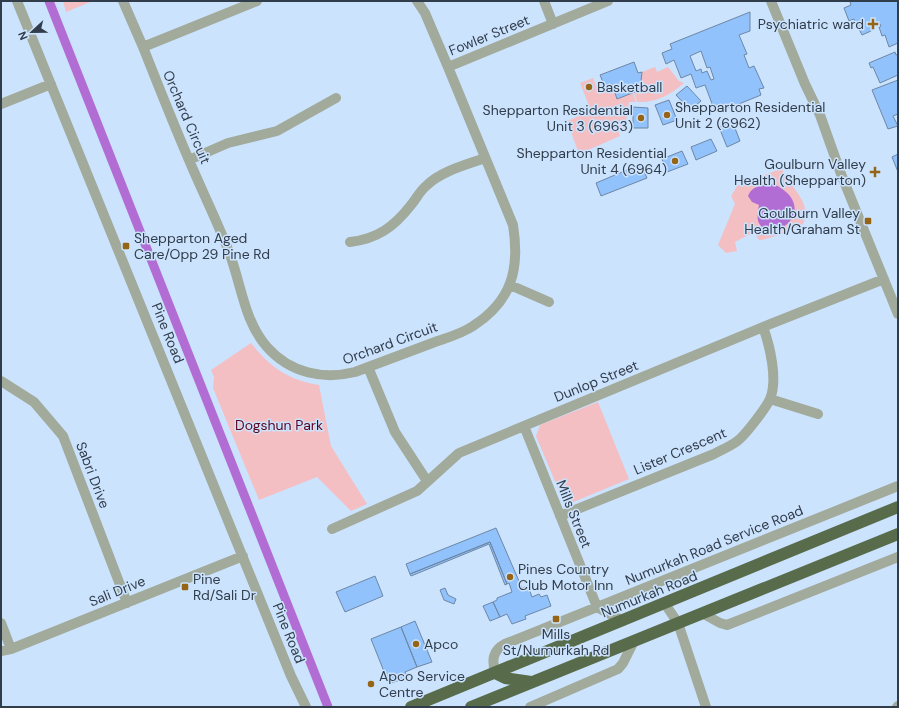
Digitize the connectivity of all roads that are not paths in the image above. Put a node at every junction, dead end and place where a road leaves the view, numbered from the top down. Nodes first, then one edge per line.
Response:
1 (17, 1) edge
2 (122, 1) edge
3 (257, 1) edge
4 (417, 1) edge
5 (544, 1) edge
6 (608, 1) edge
7 (771, 1) edge
8 (553, 24) junction
9 (143, 48) junction
10 (448, 67) junction
11 (51, 84) junction
12 (336, 98) dead end
13 (1, 104) edge
14 (485, 158) junction
15 (189, 160) junction
16 (350, 242) dead end
17 (884, 279) junction
18 (510, 285) junction
19 (549, 302) dead end
20 (898, 314) edge
21 (763, 327) junction
22 (368, 367) junction
23 (1, 381) edge
24 (770, 399) junction
25 (818, 414) dead end
26 (524, 426) junction
27 (427, 481) junction
28 (898, 486) edge
29 (898, 507) edge
30 (560, 516) junction
31 (332, 529) dead end
32 (898, 534) edge
33 (243, 556) junction
34 (898, 557) edge
35 (127, 603) junction
36 (665, 604) junction
37 (597, 607) junction
38 (702, 613) junction
39 (623, 621) junction
40 (1, 623) edge
41 (674, 624) junction
42 (634, 641) junction
43 (6, 650) edge
44 (495, 673) junction
45 (291, 676) junction
46 (532, 682) junction
47 (300, 707) edge
48 (306, 707) edge
49 (411, 707) edge
50 (471, 707) edge
51 (530, 707) edge
52 (706, 707) edge

1 - 11 street, Pine Road
2 - 9 street, Orchard Circuit
3 - 9 street
4 - 10 street, Orchard Circuit
5 - 8 street
6 - 8 street, Fowler Street
7 - 17 street
8 - 10 street, Fowler Street
9 - 15 street, Orchard Circuit
10 - 14 street, Orchard Circuit
11 - 13 street
11 - 33 street, Pine Road
12 - 15 street
14 - 16 street
14 - 18 street, Orchard Circuit
15 - 22 street, Orchard Circuit
17 - 20 street
17 - 21 street, Dunlop Street
18 - 19 street
18 - 22 street, Orchard Circuit
21 - 24 street
21 - 26 street, Dunlop Street
22 - 27 street
23 - 35 street, Sabri Drive
24 - 25 street
24 - 30 street, Lister Crescent
26 - 27 street, Dunlop Street
26 - 30 street, Mills Street
27 - 31 street, Dunlop Street
28 - 37 street, Numurkah Road Service Road
29 - 36 highway, Numurkah Road
30 - 37 street, Mills Street
32 - 38 highway
33 - 35 street, Sali Drive
33 - 45 street, Pine Road
34 - 38 street
35 - 43 street, Sali Drive
36 - 39 highway, Numurkah Road
36 - 41 street
37 - 39 street
37 - 44 street, Numurkah Road Service Road
38 - 41 highway
39 - 44 highway, Numurkah Road
40 - 43 street
41 - 42 highway
41 - 52 street
42 - 46 highway
42 - 51 street
44 - 46 highway
44 - 49 highway, Numurkah Road
45 - 47 street, Pine Road
45 - 48 street, Pine Road
46 - 50 highway

